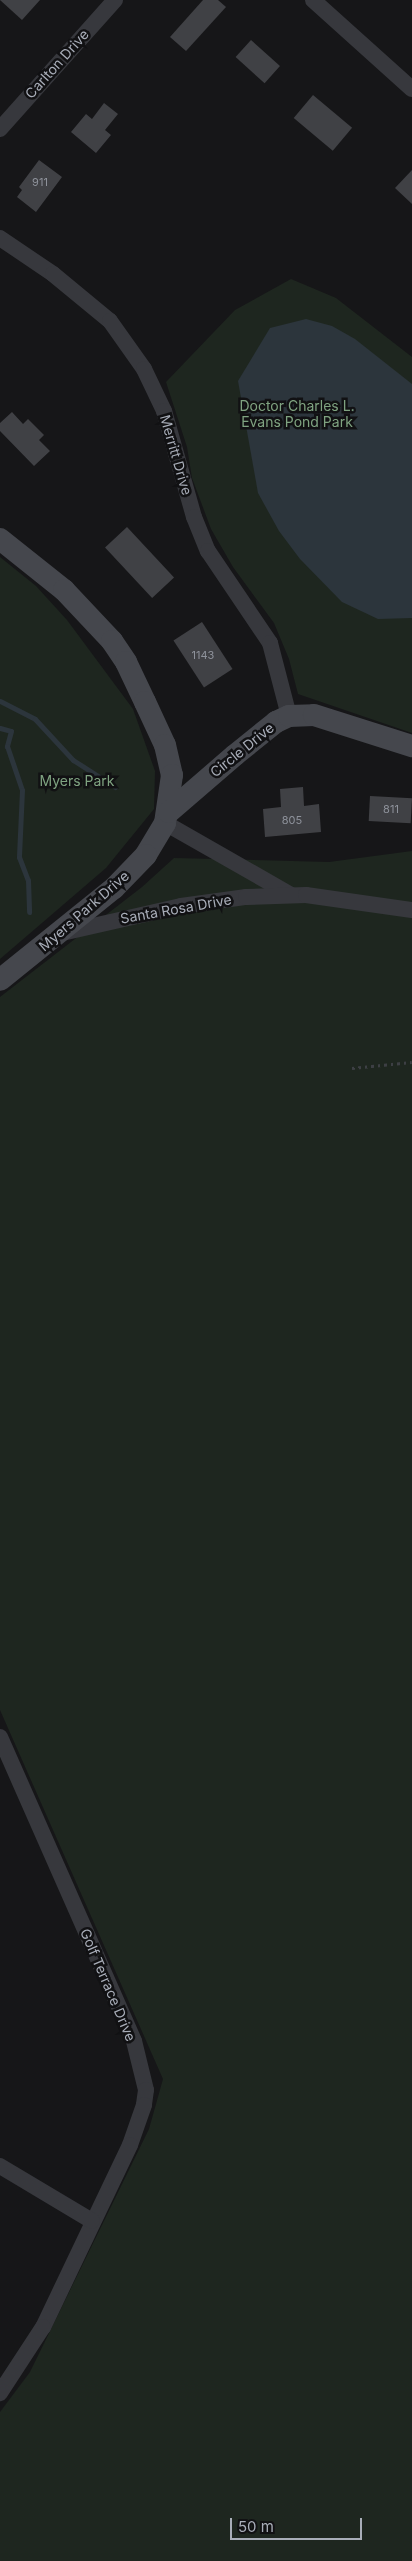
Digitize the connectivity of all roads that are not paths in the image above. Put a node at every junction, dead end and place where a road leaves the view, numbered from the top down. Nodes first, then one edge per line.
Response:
1 (115, 0) edge
2 (313, 0) edge
3 (412, 90) edge
4 (0, 129) edge
5 (0, 238) edge
6 (0, 539) edge
7 (289, 716) junction
8 (412, 746) edge
9 (167, 818) junction
10 (292, 895) junction
11 (412, 910) edge
12 (62, 933) junction
13 (0, 980) edge
14 (0, 1737) edge
15 (0, 2166) edge
16 (92, 2221) junction
17 (0, 2393) edge

1 - 4 street, Carlton Drive
2 - 3 street
5 - 7 street, Merritt Drive
6 - 9 street, Myers Park Drive
7 - 8 street, Circle Drive
7 - 9 street, Circle Drive
9 - 10 street, Santa Rosa Drive
9 - 12 street, Myers Park Drive
10 - 11 street, Santa Rosa Drive
10 - 12 street, Santa Rosa Drive
12 - 13 street, Myers Park Drive
14 - 16 street, Golf Terrace Drive
15 - 16 street
16 - 17 street, Golf Terrace Drive

